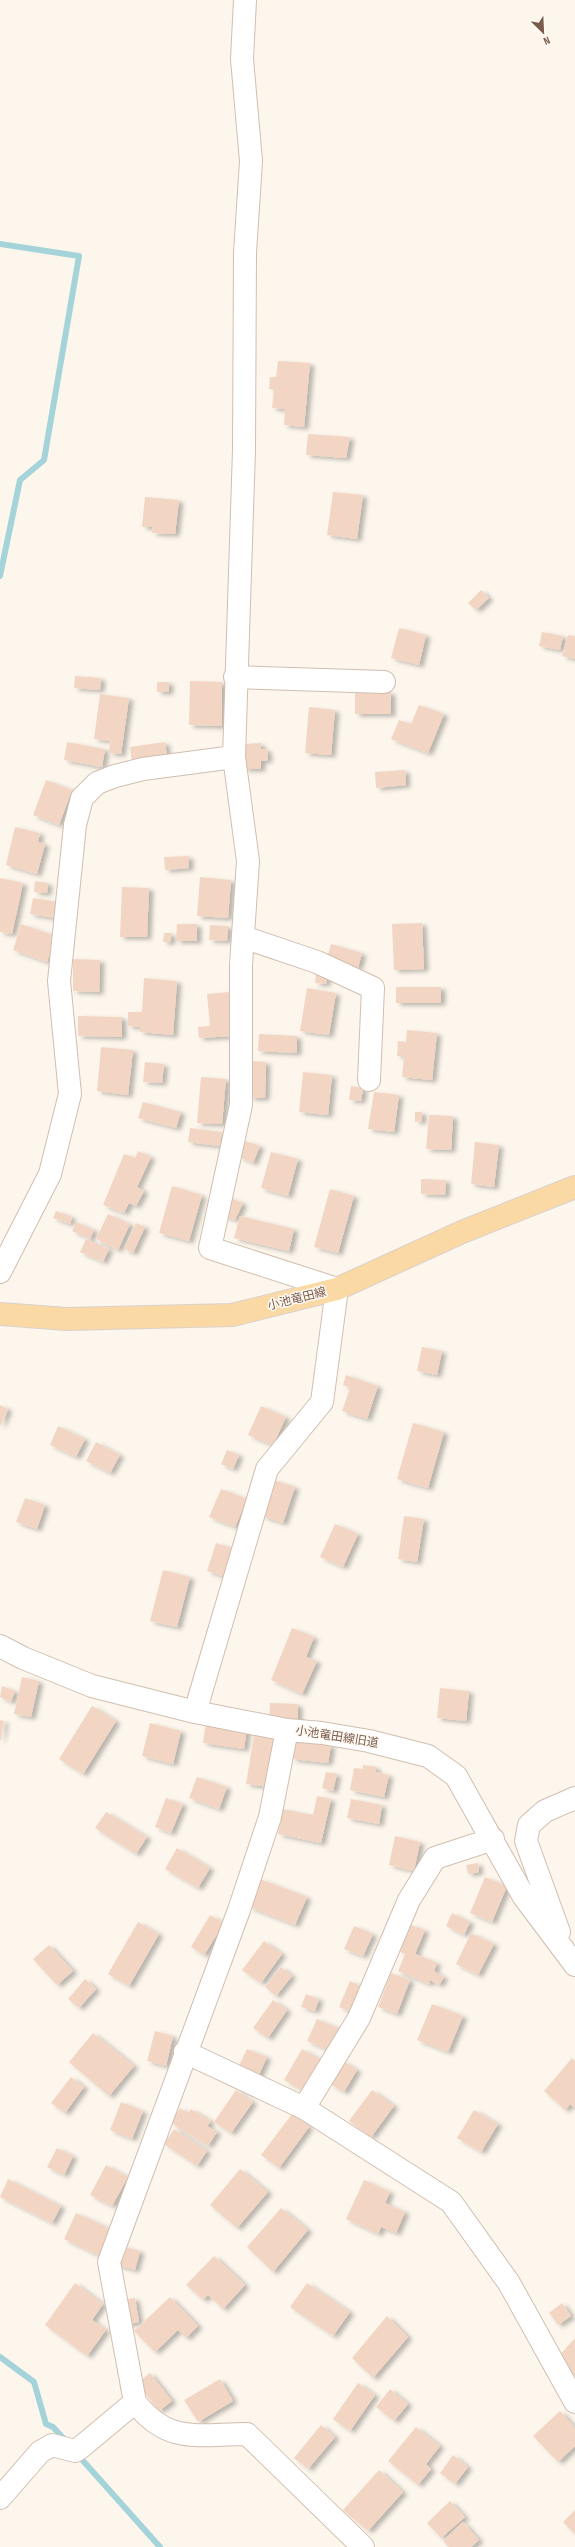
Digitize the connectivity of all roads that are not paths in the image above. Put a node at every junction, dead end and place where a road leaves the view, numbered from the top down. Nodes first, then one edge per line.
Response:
1 (245, 0) edge
2 (236, 677) junction
3 (384, 682) dead end
4 (234, 757) junction
5 (243, 937) junction
6 (369, 1080) dead end
7 (575, 1187) edge
8 (0, 1272) edge
9 (337, 1289) junction
10 (0, 1314) edge
11 (0, 1646) edge
12 (195, 1712) junction
13 (287, 1730) junction
14 (575, 1798) edge
15 (493, 1840) junction
16 (571, 1960) edge
17 (185, 2052) junction
18 (304, 2108) junction
19 (135, 2402) junction
20 (575, 2402) edge
21 (0, 2498) edge
22 (362, 2547) edge

1 - 2 street
2 - 3 street
2 - 4 street
4 - 5 street
4 - 8 street
5 - 6 street
5 - 9 street
7 - 9 main road, 小池竜田線
9 - 10 main road, 小池竜田線
9 - 12 street
11 - 12 street, 小池竜田線旧道
12 - 13 street, 小池竜田線旧道
13 - 15 street, 小池竜田線旧道
13 - 17 street
14 - 16 street
15 - 16 street, 小池竜田線旧道
15 - 18 street
17 - 18 street
17 - 19 street
18 - 20 street
19 - 21 street
19 - 22 street

